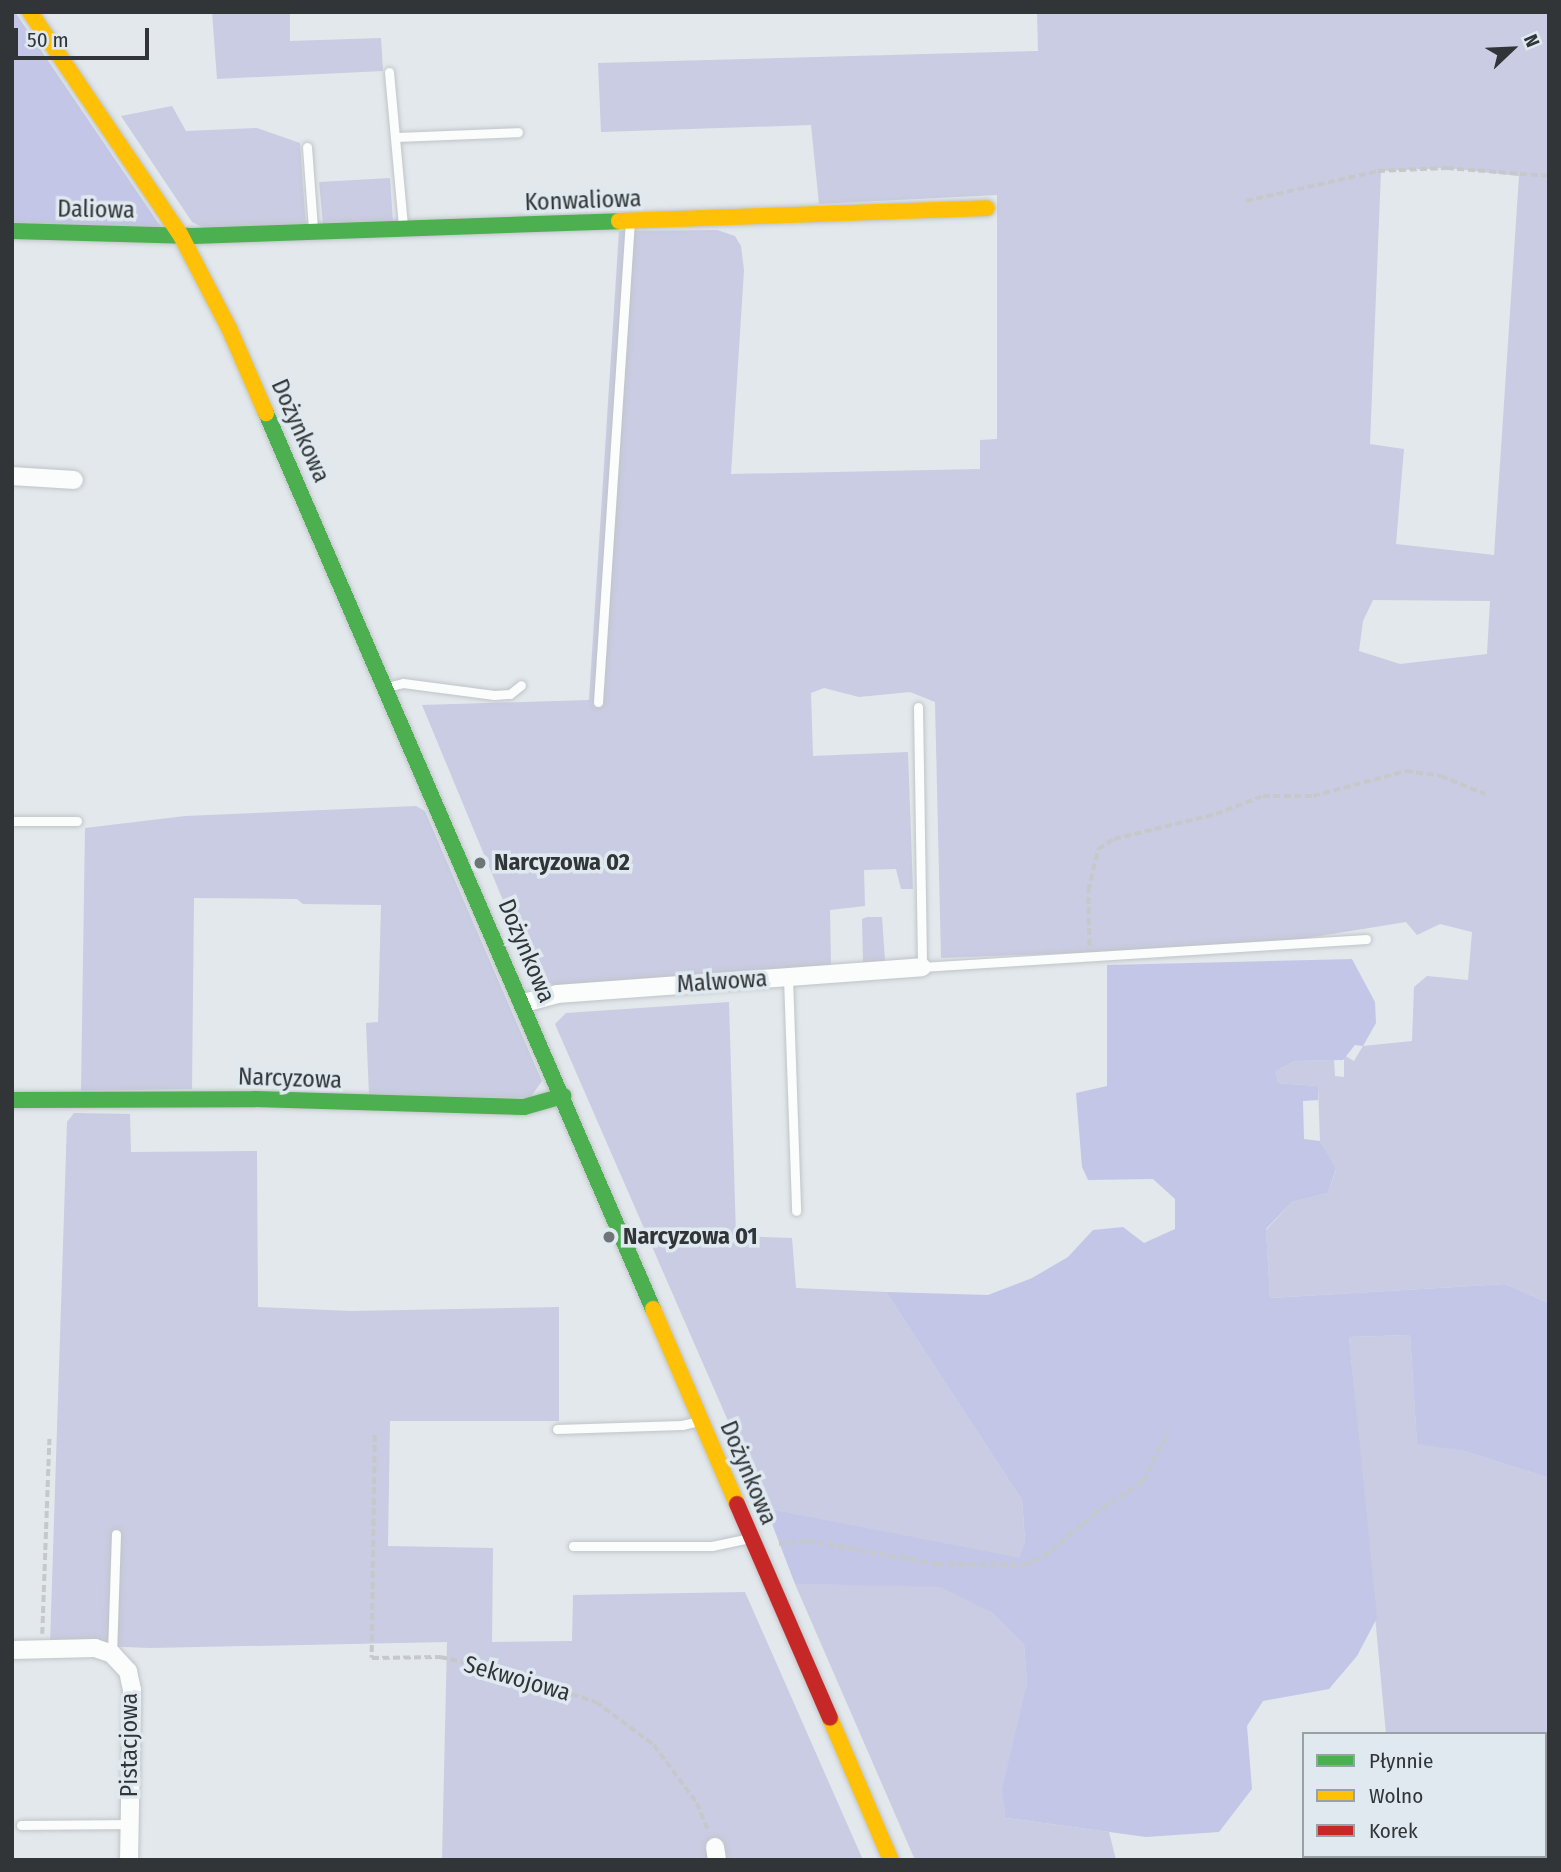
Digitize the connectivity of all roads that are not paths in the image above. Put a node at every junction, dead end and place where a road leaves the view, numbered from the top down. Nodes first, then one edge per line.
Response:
1 (30, 12) edge
2 (389, 72) dead end
3 (518, 132) dead end
4 (395, 137) junction
5 (307, 147) dead end
6 (987, 208) dead end
7 (630, 222) junction
8 (404, 230) junction
9 (12, 231) edge
10 (313, 232) junction
11 (180, 234) junction
12 (12, 476) edge
13 (74, 480) dead end
14 (521, 685) dead end
15 (387, 687) junction
16 (598, 702) dead end
17 (918, 707) dead end
18 (12, 821) edge
19 (77, 821) dead end
20 (1366, 939) dead end
21 (922, 967) junction
22 (788, 977) junction
23 (524, 1003) junction
24 (563, 1096) junction
25 (12, 1100) edge
26 (796, 1211) dead end
27 (701, 1420) junction
28 (557, 1429) dead end
29 (116, 1534) dead end
30 (754, 1543) junction
31 (573, 1546) dead end
32 (12, 1650) edge
33 (112, 1654) junction
34 (130, 1824) junction
35 (21, 1825) dead end
36 (129, 1860) edge
37 (891, 1860) edge

1 - 11 street, Dożynkowa
2 - 4 lane
3 - 4 lane
4 - 8 lane
5 - 10 lane
6 - 7 street, Konwaliowa
7 - 8 street, Konwaliowa
7 - 16 lane
8 - 10 street, Konwaliowa
9 - 11 street, Daliowa
10 - 11 street, Konwaliowa
11 - 15 street, Dożynkowa
12 - 13 street
14 - 15 lane
15 - 23 street, Dożynkowa
17 - 21 lane
18 - 19 lane
20 - 21 lane
21 - 22 street, Malwowa
22 - 23 street, Malwowa
22 - 26 lane
23 - 24 street, Dożynkowa
24 - 25 street, Narcyzowa
24 - 27 street, Dożynkowa
27 - 28 lane
27 - 30 street, Dożynkowa
29 - 33 lane
30 - 31 lane
30 - 37 street, Dożynkowa
32 - 33 street
33 - 34 street, Pistacjowa
34 - 35 lane
34 - 36 street, Pistacjowa

